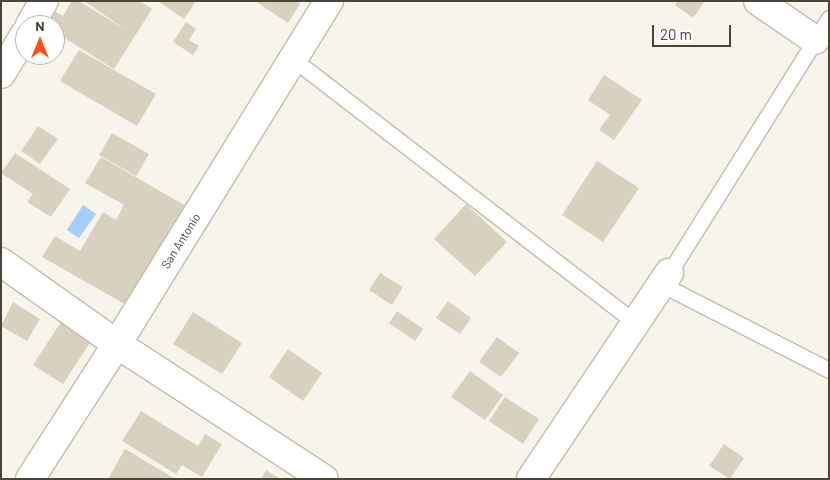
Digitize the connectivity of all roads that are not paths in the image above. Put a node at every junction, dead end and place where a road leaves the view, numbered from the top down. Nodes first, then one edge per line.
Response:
1 (44, 1) edge
2 (329, 1) edge
3 (758, 1) edge
4 (36, 15) edge
5 (822, 29) edge
6 (15, 51) edge
7 (293, 59) junction
8 (1, 74) edge
9 (1, 262) edge
10 (665, 278) junction
11 (636, 322) junction
12 (117, 344) junction
13 (829, 370) edge
14 (30, 479) edge
15 (324, 479) edge
16 (531, 479) edge

1 - 4 street
2 - 7 street, San Antonio
3 - 5 street
5 - 10 lane
6 - 8 street
7 - 11 lane
7 - 12 street, San Antonio
9 - 12 street
10 - 11 street
10 - 13 lane
11 - 16 street
12 - 14 street, San Antonio
12 - 15 street

